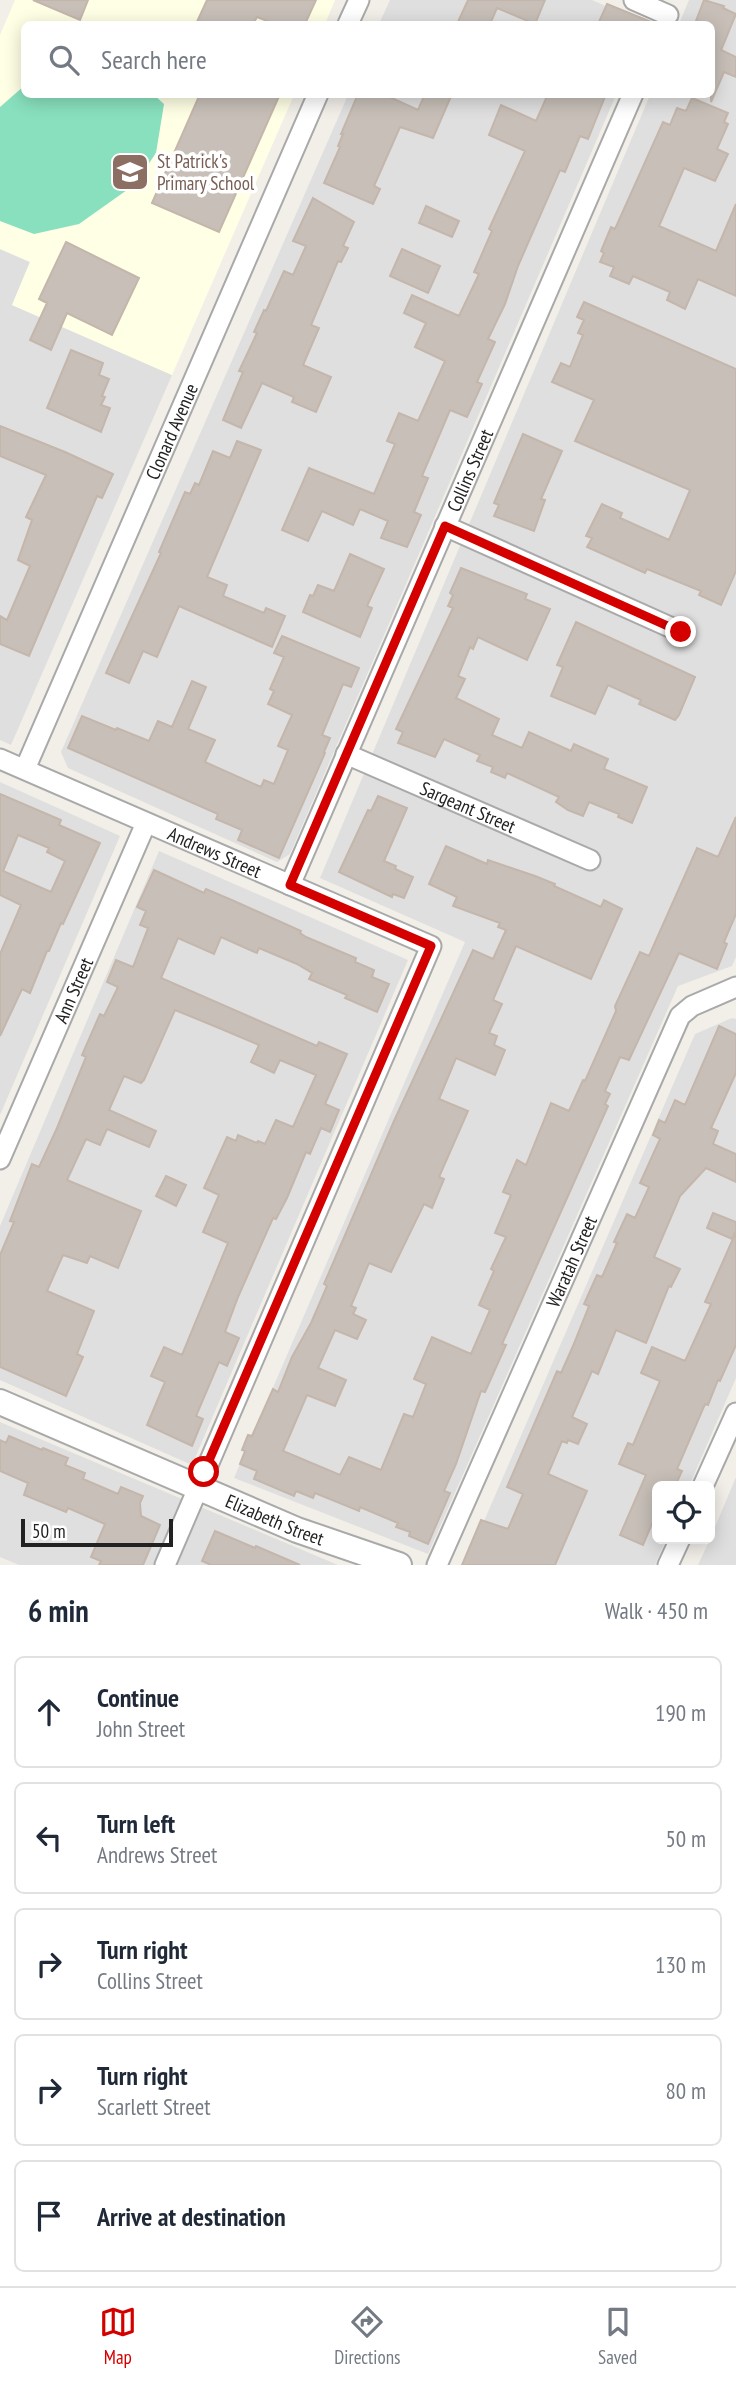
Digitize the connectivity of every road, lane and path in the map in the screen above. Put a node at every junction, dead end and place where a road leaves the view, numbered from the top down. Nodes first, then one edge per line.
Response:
1 (359, 0) edge
2 (634, 0) edge
3 (669, 13) edge
4 (349, 21) edge
5 (316, 98) edge
6 (631, 98) edge
7 (445, 526) junction
8 (681, 632) dead end
9 (346, 754) junction
10 (0, 759) edge
11 (25, 769) junction
12 (146, 823) junction
13 (590, 860) dead end
14 (290, 885) junction
15 (735, 989) edge
16 (0, 1159) edge
17 (0, 1402) edge
18 (736, 1413) edge
19 (705, 1481) edge
20 (198, 1488) junction
21 (678, 1544) edge
22 (164, 1565) edge
23 (400, 1565) edge
24 (437, 1565) edge
25 (668, 1565) edge

1 - 4 street
2 - 3 street
5 - 11 street, Clonard Avenue
6 - 7 street, Collins Street
7 - 8 street
7 - 9 street, Collins Street
9 - 13 street, Sargeant Street
9 - 14 street, Collins Street
10 - 11 street, Andrews Street
11 - 12 street, Andrews Street
12 - 14 street, Andrews Street
12 - 16 street, Ann Street
14 - 20 street, Andrews Street
15 - 24 street, Waratah Street
17 - 20 street, Elizabeth Street
18 - 19 street
20 - 22 street
20 - 23 street, Elizabeth Street
21 - 25 street

